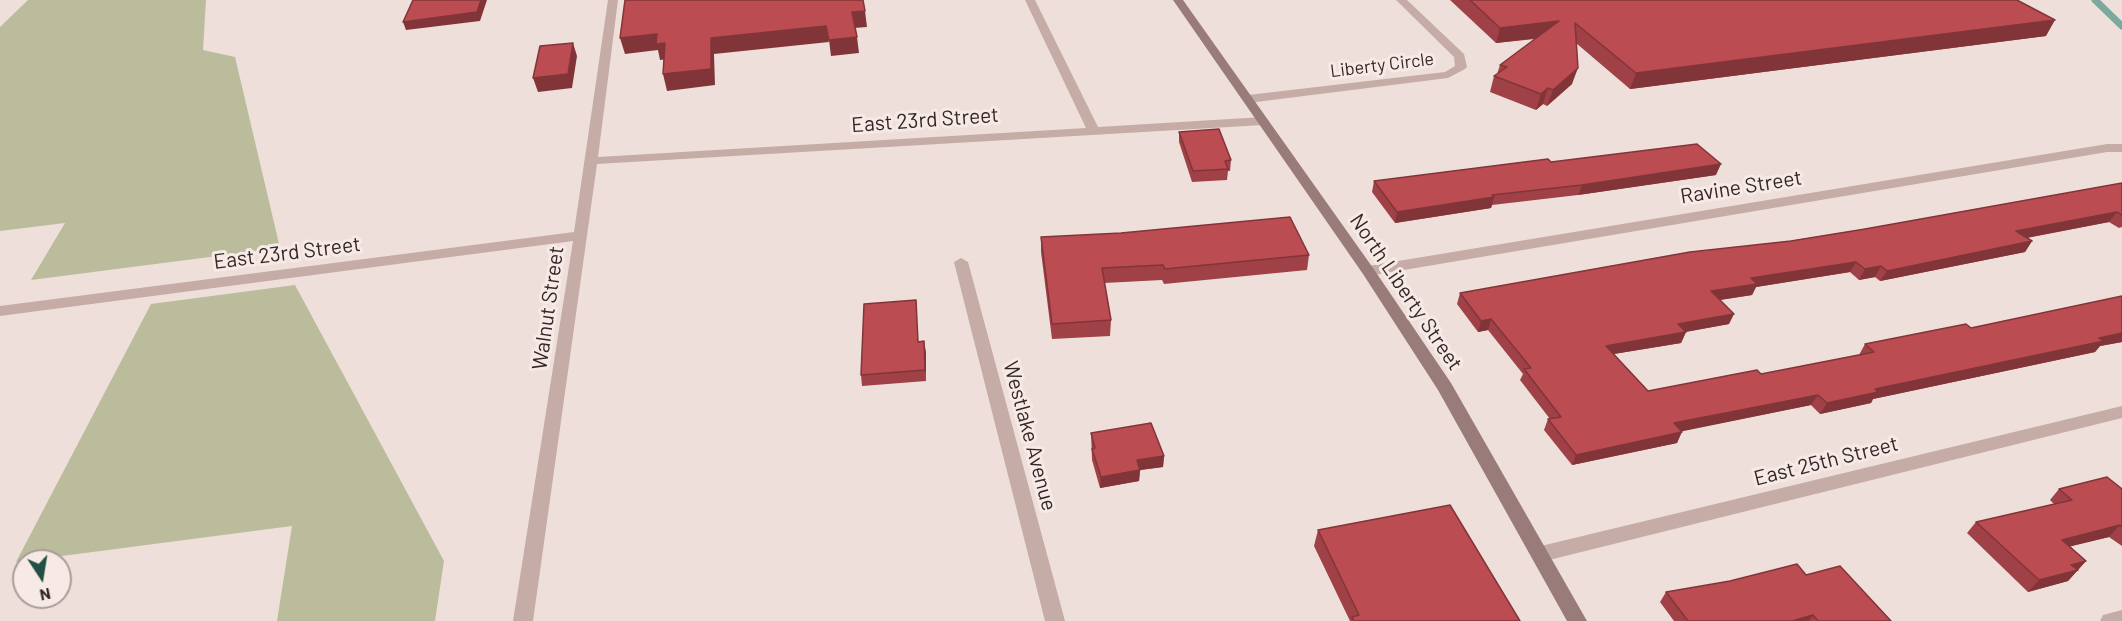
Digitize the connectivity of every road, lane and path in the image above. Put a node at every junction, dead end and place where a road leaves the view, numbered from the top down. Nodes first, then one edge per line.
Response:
1 (613, 0) edge
2 (1030, 0) edge
3 (1178, 0) edge
4 (1401, 0) edge
5 (1248, 99) junction
6 (1263, 121) junction
7 (1093, 130) junction
8 (2122, 148) edge
9 (591, 161) junction
10 (579, 237) junction
11 (961, 262) dead end
12 (1368, 271) junction
13 (0, 311) edge
14 (2122, 412) edge
15 (1541, 554) junction
16 (2122, 618) edge
17 (523, 621) edge
18 (1055, 621) edge
19 (1577, 621) edge
20 (2110, 621) edge

1 - 9 street, Walnut Street
2 - 7 street
3 - 5 street, North Liberty Street
4 - 5 street, Liberty Circle
5 - 6 street, North Liberty Street
6 - 7 street, East 23rd Street
6 - 12 street, North Liberty Street
7 - 9 street, East 23rd Street
8 - 12 street, Ravine Street
9 - 10 street, Walnut Street
10 - 13 street, East 23rd Street
10 - 17 street, Walnut Street
11 - 18 street, Westlake Avenue
12 - 15 street, North Liberty Street
14 - 15 street, East 25th Street
15 - 19 street, North Liberty Street
16 - 20 street

